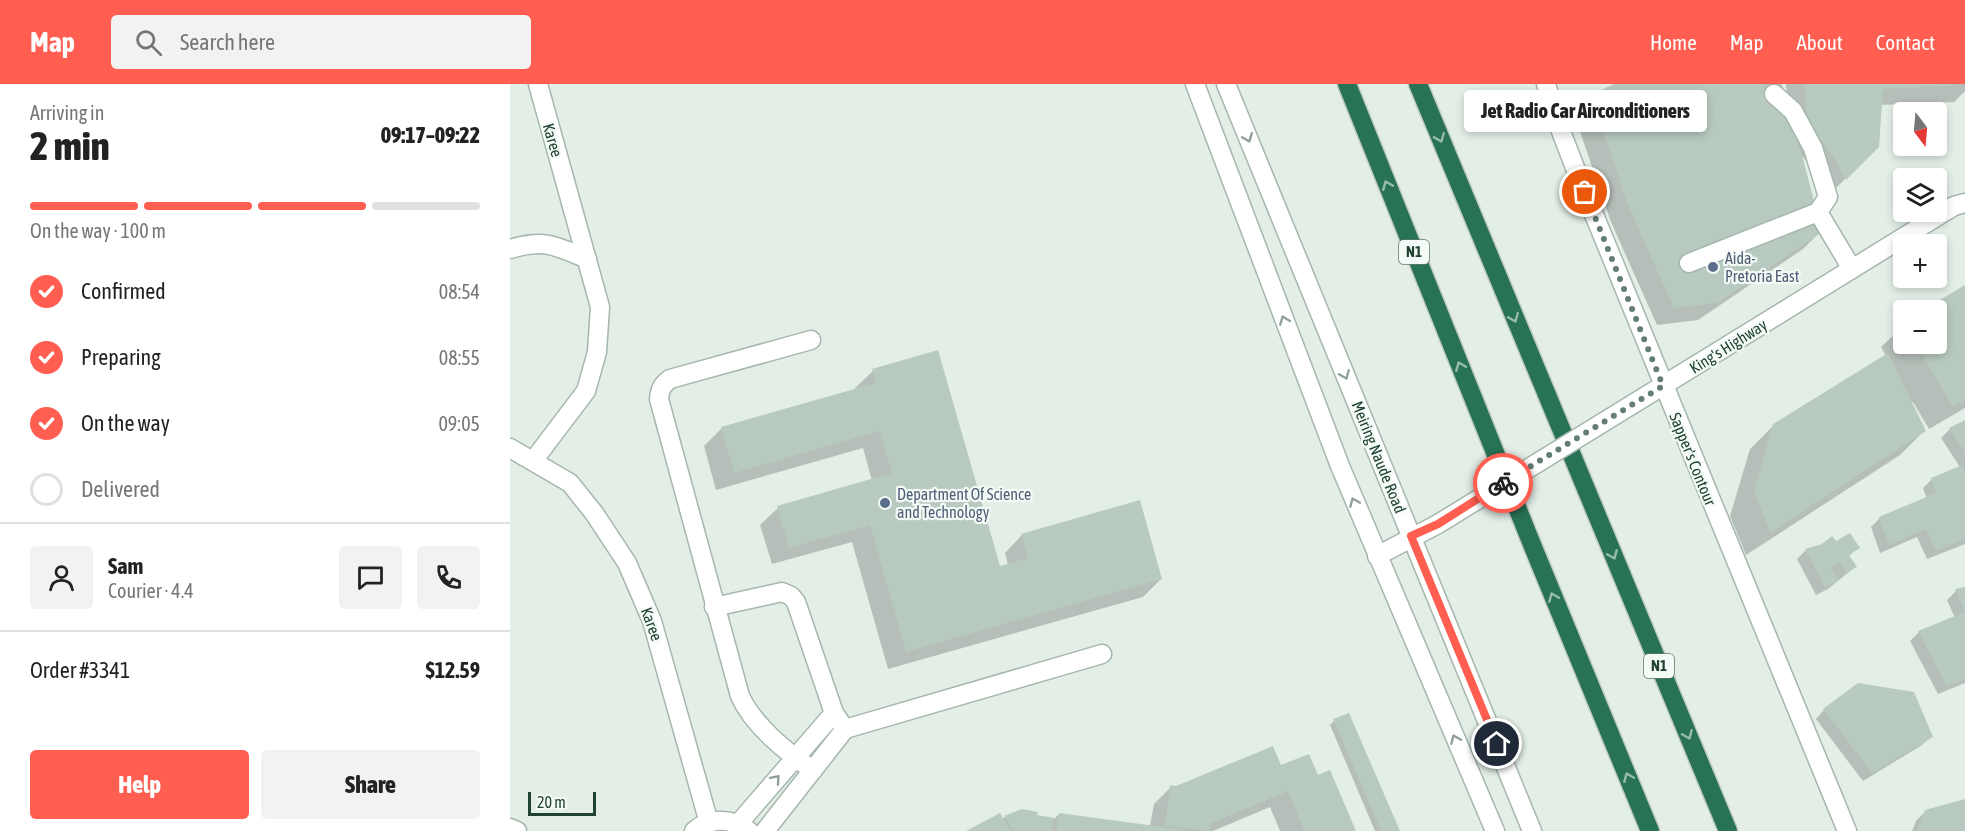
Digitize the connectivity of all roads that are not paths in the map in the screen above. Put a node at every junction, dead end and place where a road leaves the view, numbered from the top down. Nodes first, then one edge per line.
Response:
1 (538, 84) edge
2 (1195, 84) edge
3 (1226, 84) edge
4 (1347, 84) edge
5 (1418, 84) edge
6 (1546, 84) edge
7 (1774, 94) dead end
8 (1961, 201) edge
9 (1818, 212) junction
10 (510, 249) edge
11 (587, 259) junction
12 (1689, 263) dead end
13 (1852, 269) junction
14 (811, 340) dead end
15 (1663, 386) junction
16 (510, 448) edge
17 (533, 461) junction
18 (1411, 536) junction
19 (1377, 556) junction
20 (714, 607) junction
21 (1102, 654) dead end
22 (834, 712) junction
23 (845, 729) junction
24 (795, 758) junction
25 (813, 770) junction
26 (701, 827) edge
27 (744, 827) edge
28 (510, 828) edge
29 (517, 831) edge
30 (765, 831) edge
31 (1495, 831) edge
32 (1532, 831) edge
33 (1650, 831) edge
34 (1728, 831) edge
35 (1847, 831) edge

1 - 11 street, Karee
19 -> 2 street
3 -> 18 street, Meiring Naude Road
33 -> 4 highway, N1
5 -> 34 highway, N1
6 - 15 street, Sapper's Contour
7 - 9 street
8 - 13 street, King's Highway
9 - 12 street
9 - 13 street
10 - 11 street
11 - 17 street, Karee
13 - 15 street, King's Highway
14 - 20 street
15 - 18 street, King's Highway, bridge
15 - 35 street, Sapper's Contour
16 - 17 street, Karee
17 - 26 street, Karee
18 - 19 street, King's Highway
18 - 32 street, Meiring Naude Road
31 -> 19 street
20 - 22 street
20 - 24 street
21 - 23 street
22 - 23 street
22 - 24 street
23 - 25 street
24 - 25 street
27 -> 24 street
25 - 30 street
26 - 27 street
28 - 29 street

